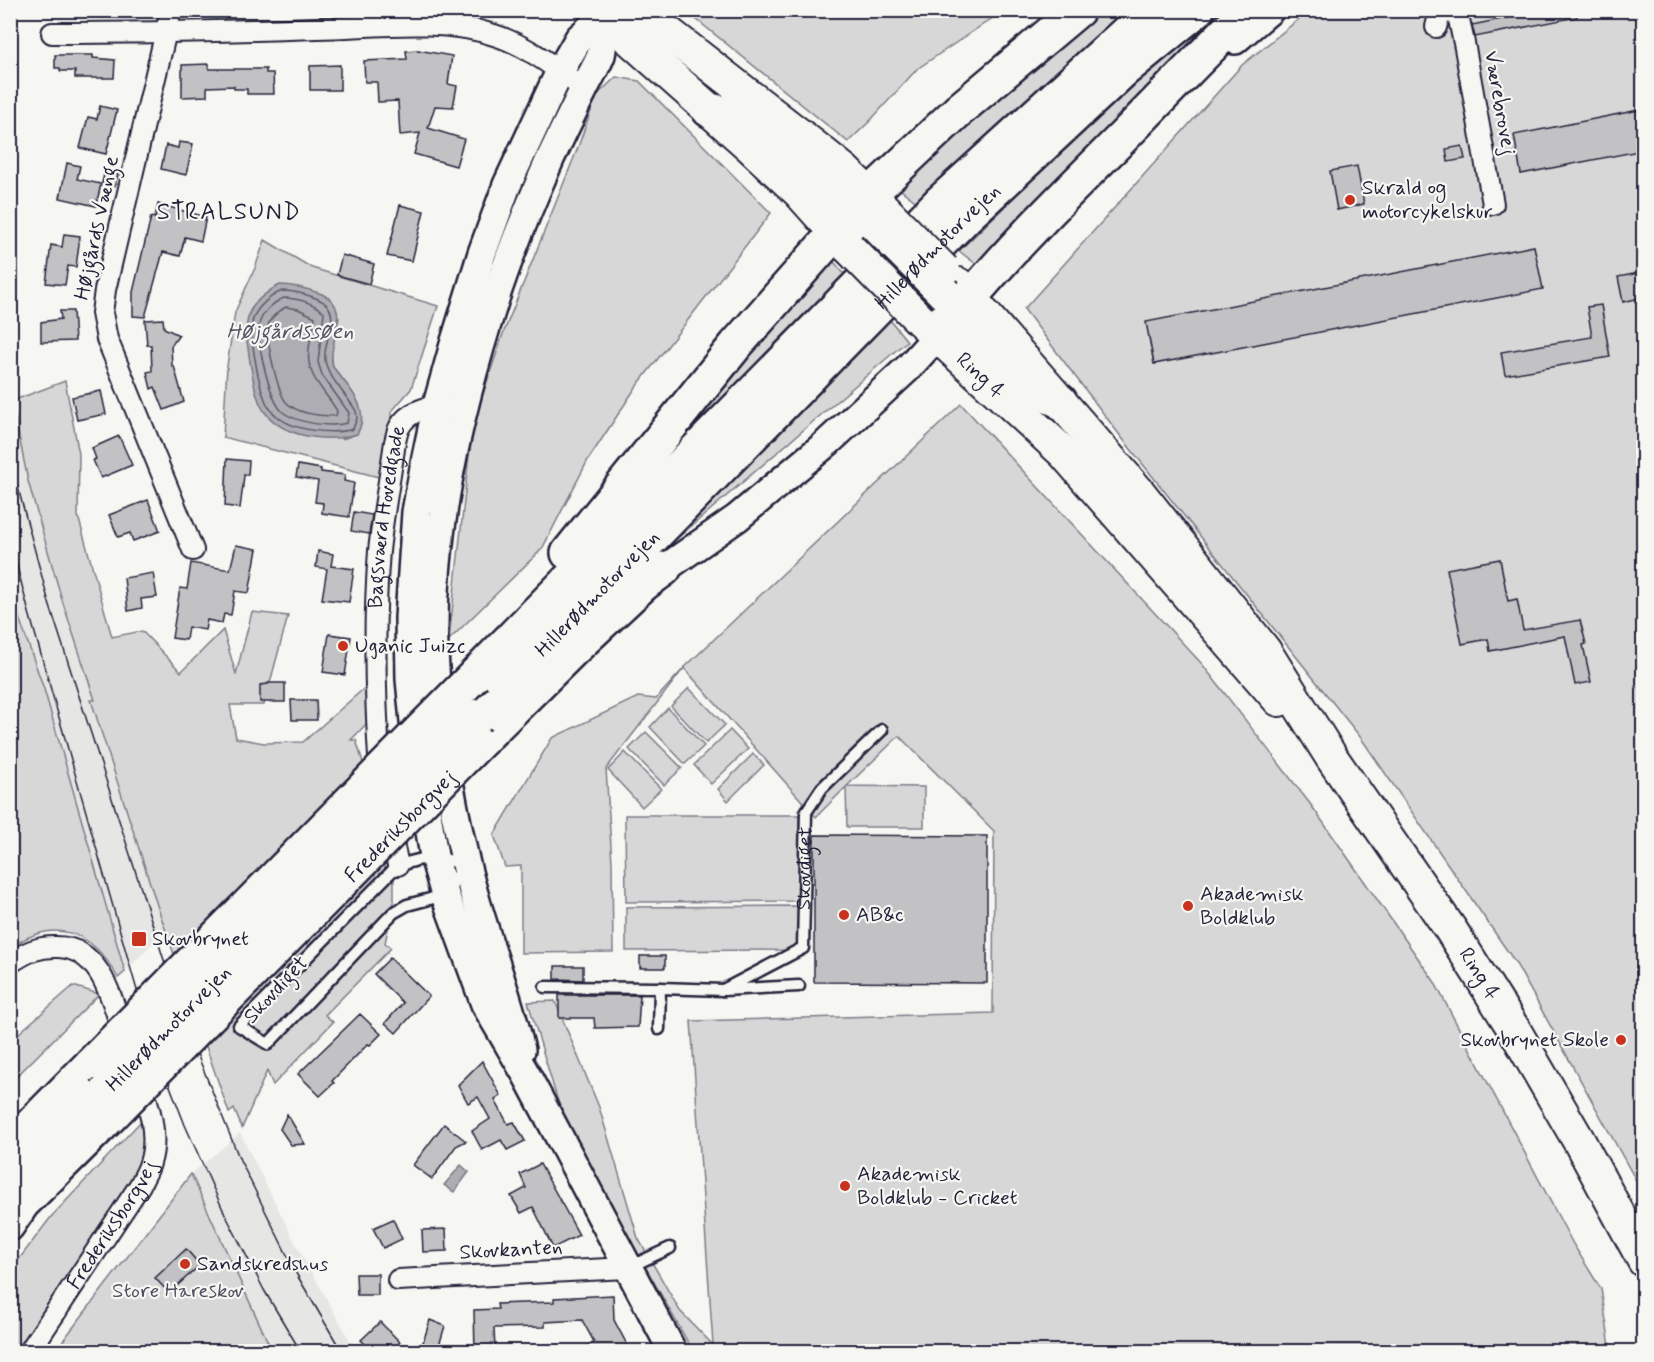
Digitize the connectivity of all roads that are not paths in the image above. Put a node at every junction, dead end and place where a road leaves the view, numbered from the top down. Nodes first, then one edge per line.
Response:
1 (171, 10) edge
2 (639, 10) edge
3 (1078, 10) edge
4 (1151, 10) edge
5 (1197, 10) edge
6 (1248, 10) edge
7 (1270, 10) edge
8 (1454, 10) edge
9 (604, 13) edge
10 (1436, 27) dead end
11 (166, 32) junction
12 (52, 33) dead end
13 (560, 71) junction
14 (1172, 88) junction
15 (584, 89) junction
16 (709, 110) joint
17 (1493, 204) dead end
18 (861, 222) junction
19 (945, 309) junction
20 (1060, 401) joint
21 (449, 410) junction
22 (193, 550) dead end
23 (664, 569) junction
24 (521, 673) junction
25 (475, 675) junction
26 (481, 729) junction
27 (882, 730) dead end
28 (1332, 758) junction
29 (434, 856) junction
30 (398, 865) junction
31 (466, 865) junction
32 (445, 895) junction
33 (10, 963) edge
34 (799, 986) dead end
35 (545, 987) dead end
36 (660, 988) junction
37 (723, 990) junction
38 (659, 1029) dead end
39 (527, 1076) junction
40 (59, 1097) junction
41 (108, 1106) junction
42 (10, 1126) edge
43 (10, 1146) edge
44 (10, 1189) edge
45 (10, 1227) edge
46 (670, 1248) dead end
47 (1644, 1261) edge
48 (627, 1268) junction
49 (398, 1280) dead end
50 (29, 1352) edge
51 (673, 1352) edge

1 - 11 street, Højgårds Vænge
2 - 18 main road
3 - 18 highway
4 - 25 highway, Hillerødmotorvejen
5 - 24 highway, Hillerødmotorvejen
6 - 14 highway
7 - 14 street
8 - 10 street, Værebrovej
8 - 17 street, Værebrovej
9 - 13 street, Bagsværd Hovedgade
9 - 15 street, Bagsværd Hovedgade
9 - 16 main road
11 - 12 street
11 - 13 street
11 - 22 street, Højgårds Vænge
13 - 15 street
13 - 21 street, Bagsværd Hovedgade
14 - 19 highway
15 - 21 street, Bagsværd Hovedgade
16 - 18 highway
18 - 19 highway
18 - 25 highway
19 - 20 highway
19 - 23 street
19 - 28 main road, Ring 4
20 - 28 main road, Ring 4
21 - 29 street, Bagsværd Hovedgade
21 - 30 street, Bagsværd Hovedgade
21 - 31 street, Bagsværd Hovedgade
23 - 24 highway
23 - 26 street
24 - 26 highway, Hillerødmotorvejen
25 - 40 highway, Hillerødmotorvejen, bridge
26 - 41 highway, Hillerødmotorvejen, bridge
27 - 37 lane, Skovdiget
28 - 47 main road, Ring 4
29 - 30 lane
29 - 31 lane
29 - 32 street, Bagsværd Hovedgade
30 - 32 lane, Skovdiget
31 - 32 lane
31 - 39 street
32 - 39 street
33 - 50 street, Frederiksborgvej
34 - 37 lane, Skovdiget
35 - 36 lane, Skovdiget
36 - 37 lane, Skovdiget
36 - 38 lane
39 - 48 street
40 - 42 highway
40 - 43 highway, Hillerødmotorvejen
41 - 44 highway, Hillerødmotorvejen
41 - 45 street
46 - 48 lane
48 - 49 street, Skovkanten
48 - 51 street

